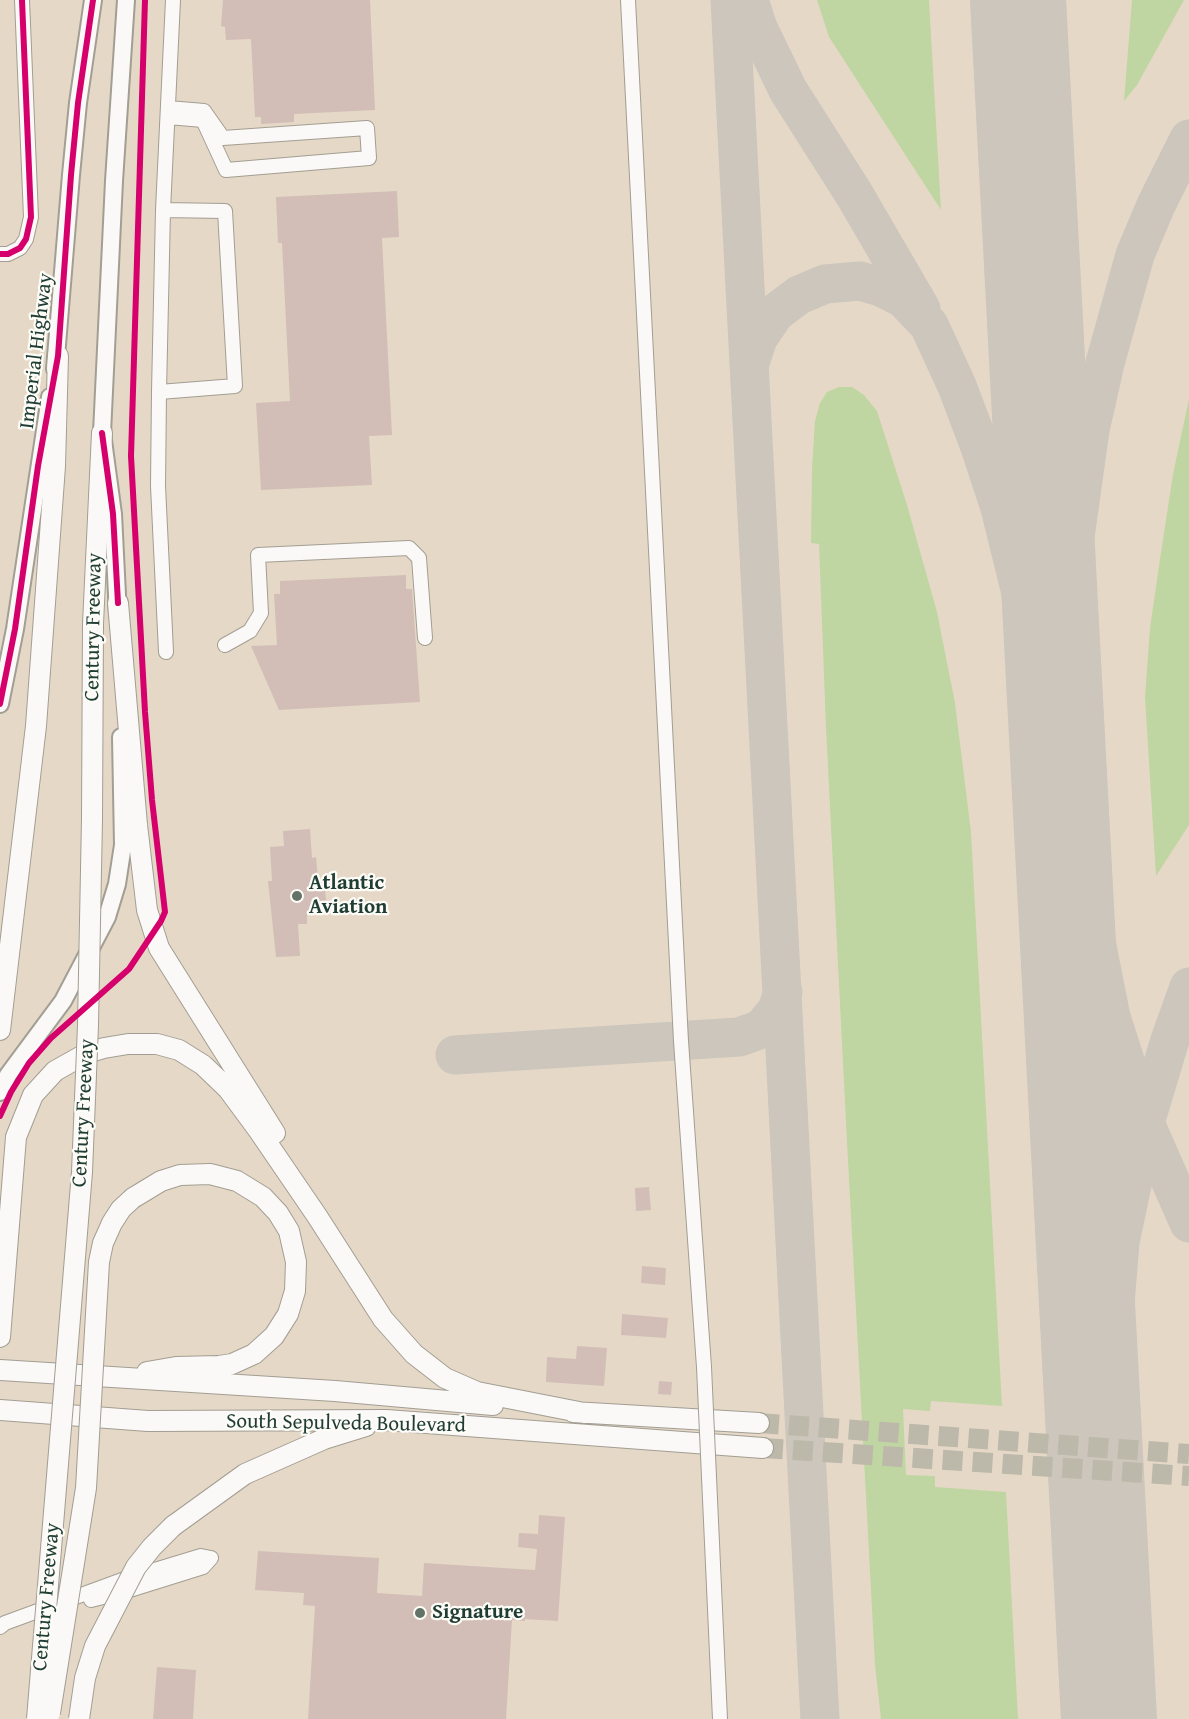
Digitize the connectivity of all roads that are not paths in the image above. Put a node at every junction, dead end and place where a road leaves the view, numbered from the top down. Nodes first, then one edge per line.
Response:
1 (22, 0) edge
2 (93, 0) edge
3 (126, 0) edge
4 (173, 0) edge
5 (628, 0) edge
6 (168, 112) junction
7 (163, 210) junction
8 (0, 254) edge
9 (58, 356) junction
10 (159, 393) junction
11 (102, 433) junction
12 (118, 603) junction
13 (425, 638) dead end
14 (225, 645) dead end
15 (166, 652) dead end
16 (0, 704) edge
17 (0, 1030) edge
18 (0, 1092) edge
19 (317, 1216) junction
20 (0, 1337) edge
21 (0, 1370) edge
22 (116, 1377) junction
23 (0, 1410) edge
24 (584, 1413) junction
25 (386, 1420) junction
26 (759, 1423) tunnel mouth
27 (763, 1448) tunnel mouth
28 (0, 1614) edge
29 (30, 1614) junction
30 (0, 1627) edge
31 (37, 1719) edge
32 (49, 1719) edge
33 (80, 1719) edge
34 (720, 1719) edge

1 - 8 street
2 - 9 main road, Imperial Highway
3 - 11 main road
4 - 6 street
5 - 34 street, bridge
6 - 6 street
6 - 7 street
7 - 10 street
7 - 10 street
9 - 16 main road, Imperial Highway
9 - 17 highway
10 - 15 street
11 - 12 main road
11 - 31 highway, Century Freeway, bridge
12 - 18 main road
12 - 19 highway
13 - 14 street
19 - 20 highway
19 - 24 highway
21 - 22 highway, South Sepulveda Boulevard
22 - 24 highway, South Sepulveda Boulevard
22 - 32 highway, bridge
23 - 25 highway, South Sepulveda Boulevard
24 - 26 highway, South Sepulveda Boulevard
25 - 27 highway, South Sepulveda Boulevard
25 - 33 highway, bridge
28 - 29 street
29 - 29 street
29 - 30 street

